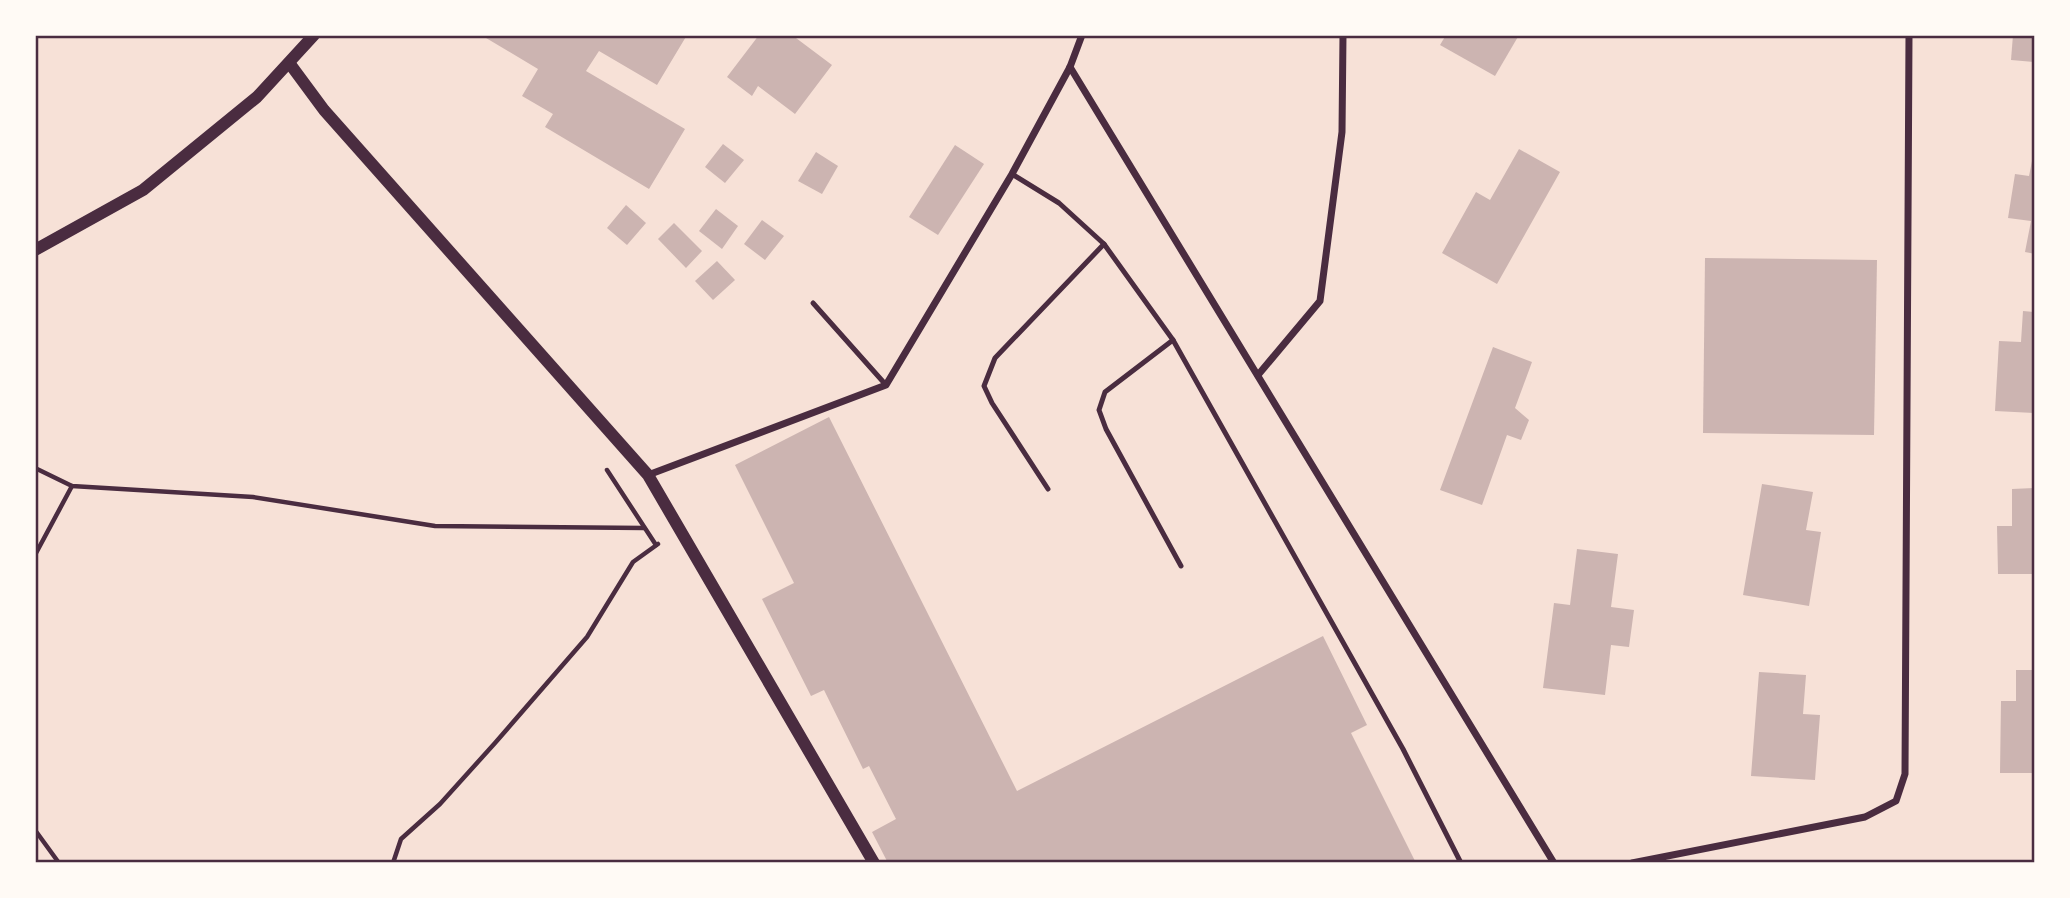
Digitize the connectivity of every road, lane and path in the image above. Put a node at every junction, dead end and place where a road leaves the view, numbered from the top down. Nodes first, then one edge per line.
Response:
1 (314, 35) edge
2 (1082, 35) edge
3 (1343, 35) edge
4 (1909, 35) edge
5 (290, 64) junction
6 (1070, 67) junction
7 (1012, 174) junction
8 (1104, 244) junction
9 (35, 250) edge
10 (813, 303) dead end
11 (1173, 340) junction
12 (1258, 375) junction
13 (886, 384) junction
14 (606, 467) dead end
15 (35, 468) edge
16 (648, 475) junction
17 (72, 486) junction
18 (1048, 489) dead end
19 (645, 528) junction
20 (679, 529) junction
21 (656, 545) junction
22 (35, 555) edge
23 (1181, 566) dead end
24 (35, 830) edge
25 (60, 863) edge
26 (393, 863) edge
27 (874, 863) edge
28 (1461, 863) edge
29 (1554, 863) edge
30 (1632, 863) edge

1 - 5 street
2 - 6 street
3 - 12 street
4 - 30 street
5 - 9 street
5 - 16 street
6 - 7 street
6 - 12 street
7 - 8 lane
7 - 13 street
8 - 11 lane
8 - 18 lane
10 - 13 lane
11 - 23 lane
11 - 28 lane
12 - 29 street
13 - 16 street
14 - 19 path
15 - 17 path
16 - 20 street
17 - 19 path
17 - 22 path
19 - 21 path
20 - 21 path
20 - 27 street
21 - 26 path
24 - 25 path

